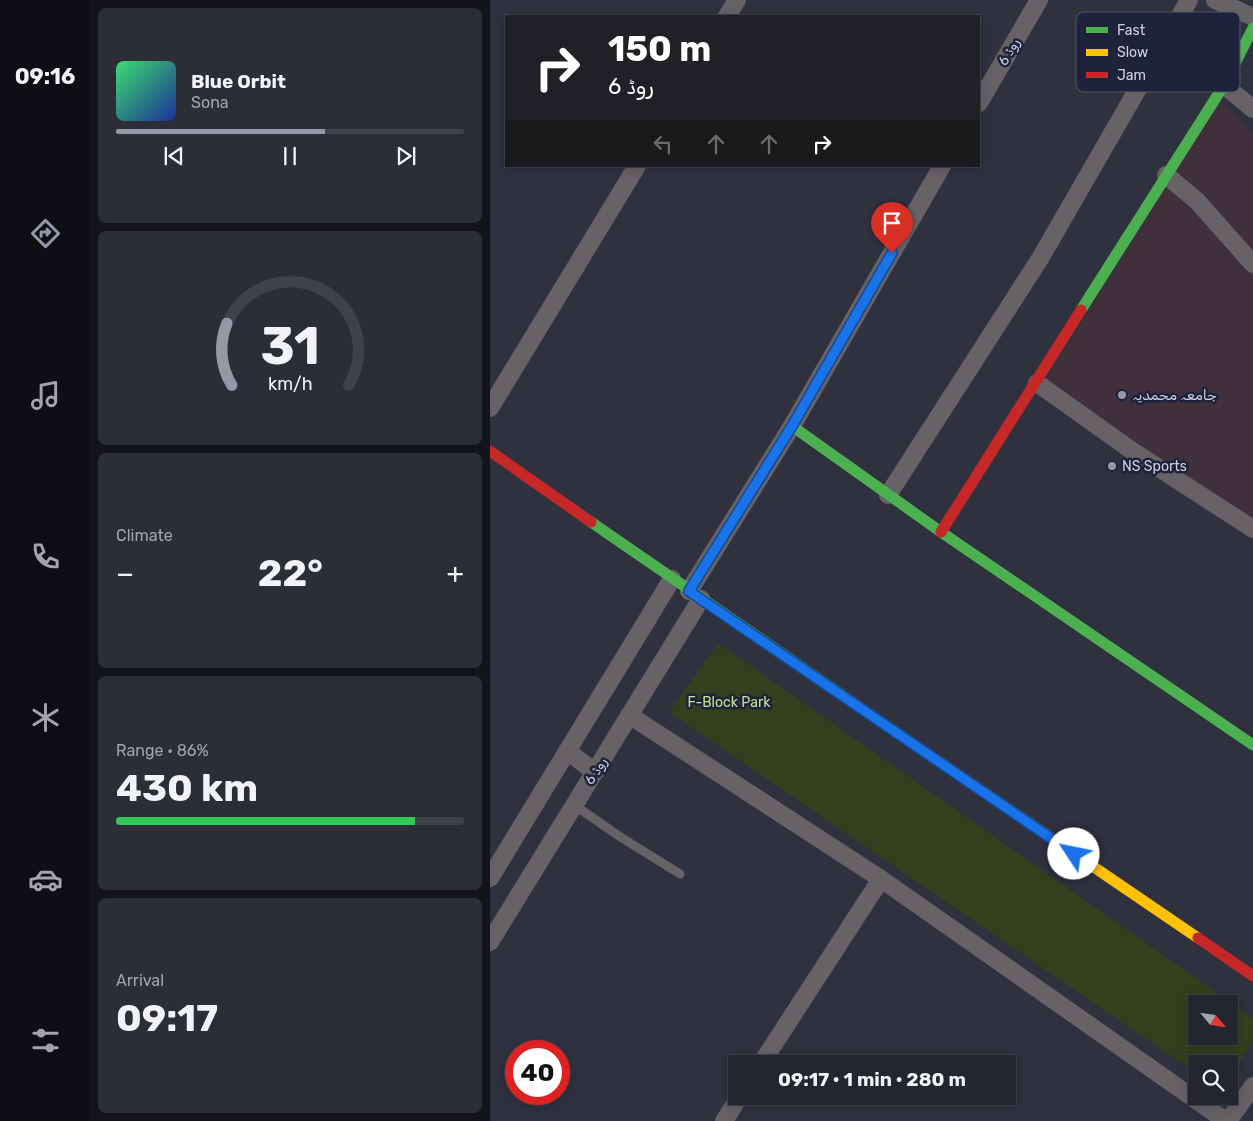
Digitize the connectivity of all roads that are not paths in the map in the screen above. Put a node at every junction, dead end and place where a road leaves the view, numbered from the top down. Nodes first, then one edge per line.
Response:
1 (737, 0) edge
2 (1038, 0) edge
3 (1189, 0) edge
4 (1215, 0) edge
5 (1182, 12) edge
6 (728, 15) edge
7 (1253, 18) edge
8 (1253, 28) edge
9 (1240, 54) edge
10 (1136, 92) edge
11 (1219, 92) edge
12 (1232, 92) edge
13 (980, 101) edge
14 (1253, 109) edge
15 (635, 167) edge
16 (941, 167) edge
17 (1166, 175) junction
18 (1253, 264) edge
19 (1037, 383) junction
20 (490, 408) edge
21 (792, 426) junction
22 (490, 451) edge
23 (888, 495) junction
24 (1253, 529) edge
25 (940, 532) junction
26 (672, 579) junction
27 (695, 595) junction
28 (629, 715) junction
29 (1253, 745) edge
30 (567, 751) junction
31 (595, 772) junction
32 (574, 804) junction
33 (680, 874) dead end
34 (490, 878) edge
35 (881, 878) junction
36 (490, 942) edge
37 (1253, 976) edge
38 (767, 1055) edge
39 (1253, 1086) edge
40 (734, 1105) edge
41 (724, 1121) edge
42 (1227, 1121) edge

1 - 6 street
2 - 13 street, روڈ 6
3 - 5 street
4 - 7 street
8 - 9 street
10 - 23 street
11 - 17 street
12 - 14 street
15 - 20 street
16 - 21 street, روڈ 6
17 - 18 street
17 - 19 street
19 - 24 street
19 - 25 street
21 - 23 street
21 - 27 street, روڈ 6
22 - 26 street
23 - 25 street
25 - 29 street
26 - 27 street
26 - 30 street
27 - 28 street, روڈ 6
27 - 37 street
28 - 31 street, روڈ 6
28 - 35 street
30 - 31 street
30 - 34 street
31 - 32 street, روڈ 6
32 - 33 lane
32 - 36 street, روڈ 6
35 - 38 street
35 - 42 street
39 - 42 street
40 - 41 street

